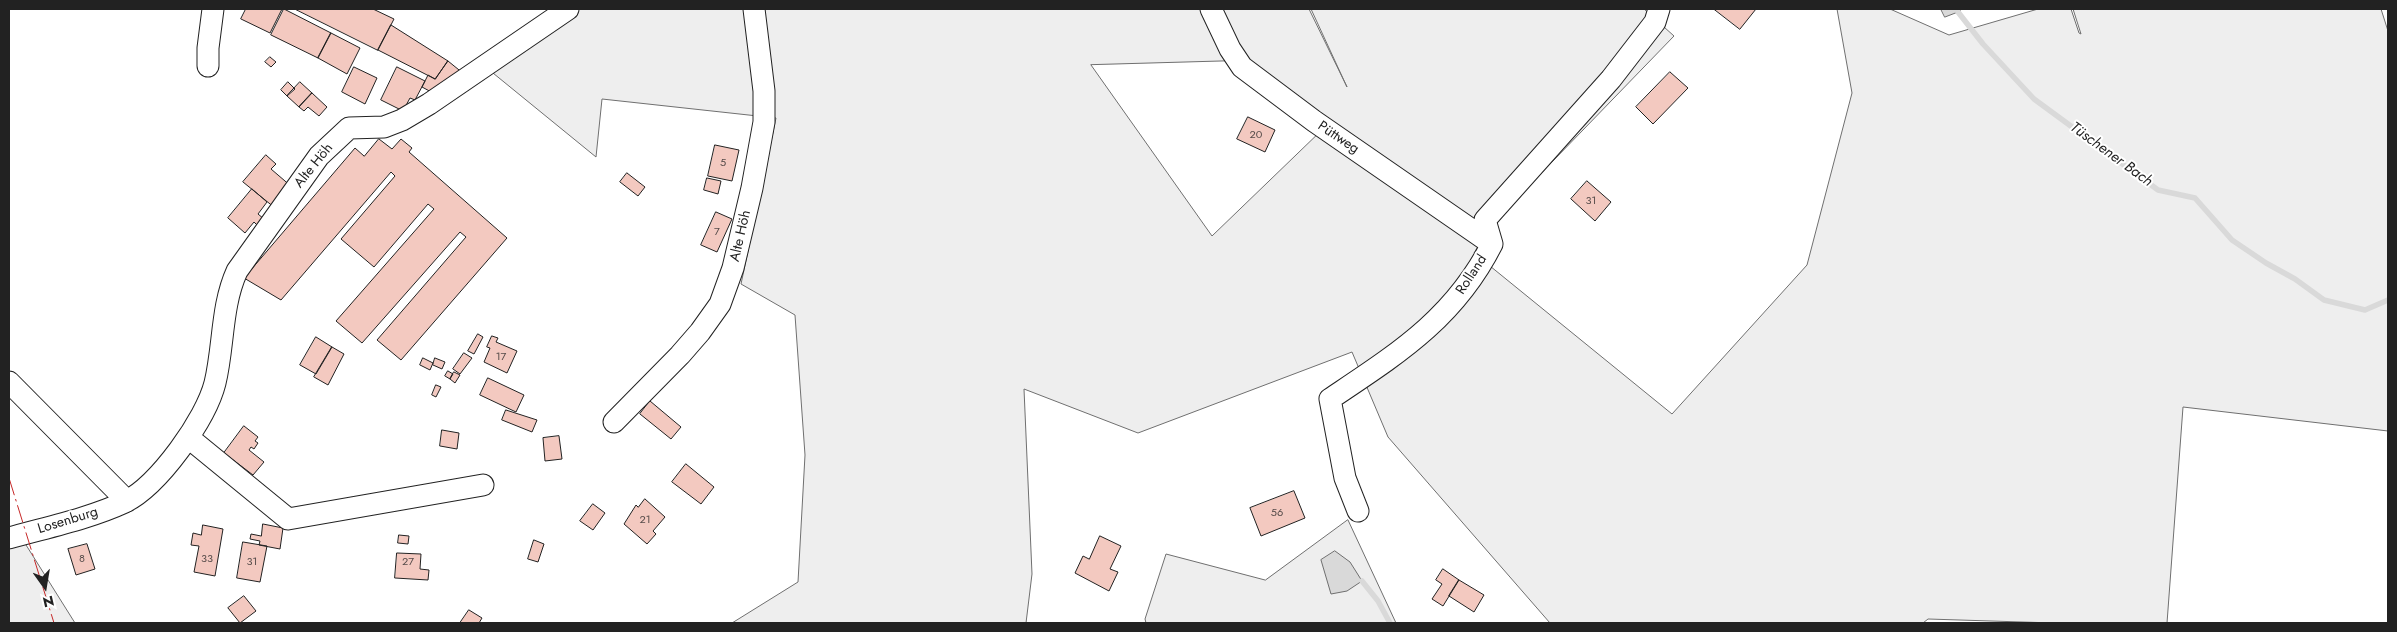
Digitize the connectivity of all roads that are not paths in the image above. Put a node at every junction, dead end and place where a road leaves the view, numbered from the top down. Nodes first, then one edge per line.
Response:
1 (214, 9) edge
2 (568, 9) edge
3 (754, 9) edge
4 (1210, 9) edge
5 (1659, 9) edge
6 (208, 66) dead end
7 (1492, 244) junction
8 (9, 382) edge
9 (614, 422) dead end
10 (189, 438) junction
11 (483, 485) dead end
12 (127, 501) junction
13 (1358, 511) dead end
14 (9, 538) edge

1 - 6 lane
2 - 10 lane, Alte Höh
3 - 9 lane, Alte Höh
4 - 7 lane, Püttweg
5 - 7 lane, Rolland
7 - 13 lane, Rolland
8 - 12 lane
10 - 11 lane
10 - 12 lane, Alte Höh
12 - 14 lane, Losenburg

